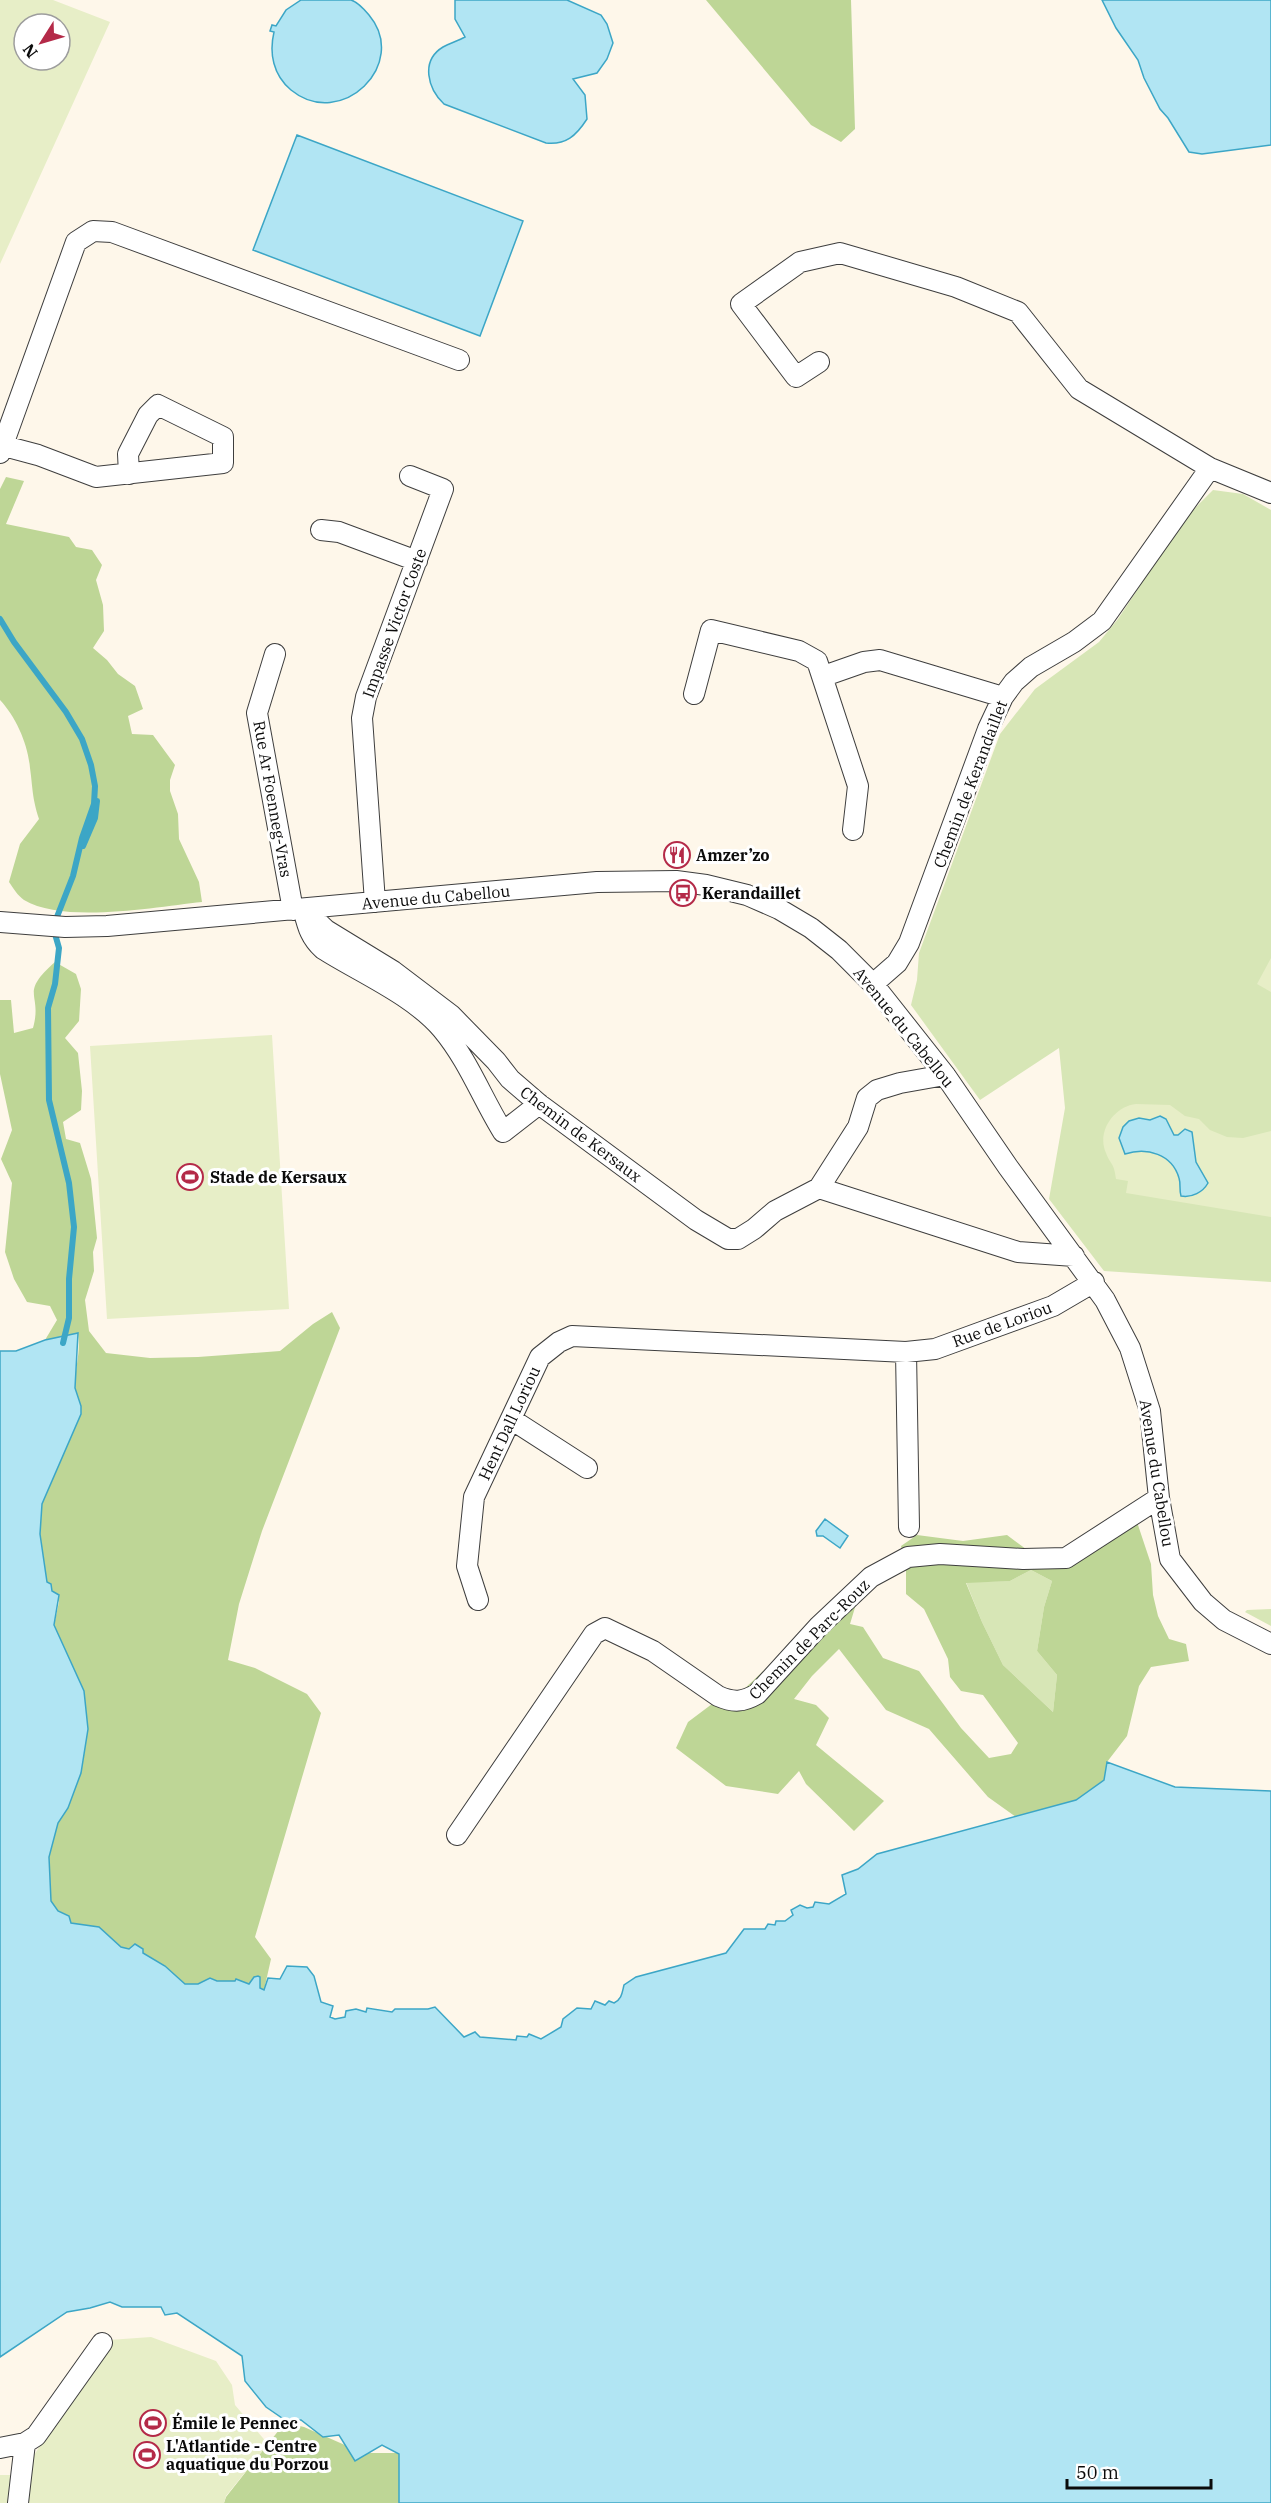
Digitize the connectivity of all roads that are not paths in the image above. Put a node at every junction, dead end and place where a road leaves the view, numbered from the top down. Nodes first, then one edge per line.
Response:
1 (459, 360) dead end
2 (819, 362) dead end
3 (1, 448) edge
4 (1210, 468) junction
5 (129, 474) junction
6 (410, 476) dead end
7 (1271, 494) edge
8 (321, 530) dead end
9 (417, 561) junction
10 (275, 654) dead end
11 (824, 676) junction
12 (694, 694) dead end
13 (1003, 697) junction
14 (853, 830) dead end
15 (375, 902) junction
16 (298, 909) junction
17 (0, 922) edge
18 (873, 984) junction
19 (945, 1075) junction
20 (539, 1104) junction
21 (819, 1188) junction
22 (1074, 1256) junction
23 (1094, 1282) junction
24 (756, 1345) joint
25 (906, 1352) junction
26 (511, 1419) junction
27 (587, 1468) dead end
28 (1158, 1498) junction
29 (909, 1527) dead end
30 (478, 1600) dead end
31 (1271, 1644) edge
32 (457, 1835) dead end
33 (102, 2343) dead end
34 (25, 2443) junction
35 (0, 2448) edge
36 (18, 2503) edge

1 - 3 street
2 - 4 street
3 - 5 street
4 - 7 street
4 - 13 street, Chemin de Kerandaillet
5 - 5 street
6 - 9 street, Impasse Victor Coste
8 - 9 street
9 - 15 street, Impasse Victor Coste
10 - 16 street, Rue Ar Foenneg-Vras
11 - 12 street
11 - 13 street
11 - 14 street
13 - 18 street, Chemin de Kerandaillet
15 - 16 street, Avenue du Cabellou
15 - 18 street, Avenue du Cabellou
16 - 17 street, Avenue du Cabellou
16 - 20 street, Chemin de Kersaux
16 - 20 street, Rue Ar Foenneg-Vras
18 - 19 street, Avenue du Cabellou
19 - 21 street, Chemin de Kersaux
19 - 22 street, Avenue du Cabellou
20 - 21 street, Chemin de Kersaux
21 - 22 street
22 - 23 street, Avenue du Cabellou
23 - 25 street, Rue de Loriou
23 - 28 street, Avenue du Cabellou
24 - 25 street, Rue de Loriou
24 - 26 street, Hent Dall Loriou
25 - 29 street
26 - 27 street
26 - 30 street, Hent Dall Loriou
28 - 31 street, Avenue du Cabellou
28 - 32 street, Chemin de Parc-Rouz
33 - 34 street
34 - 35 street
34 - 36 street

